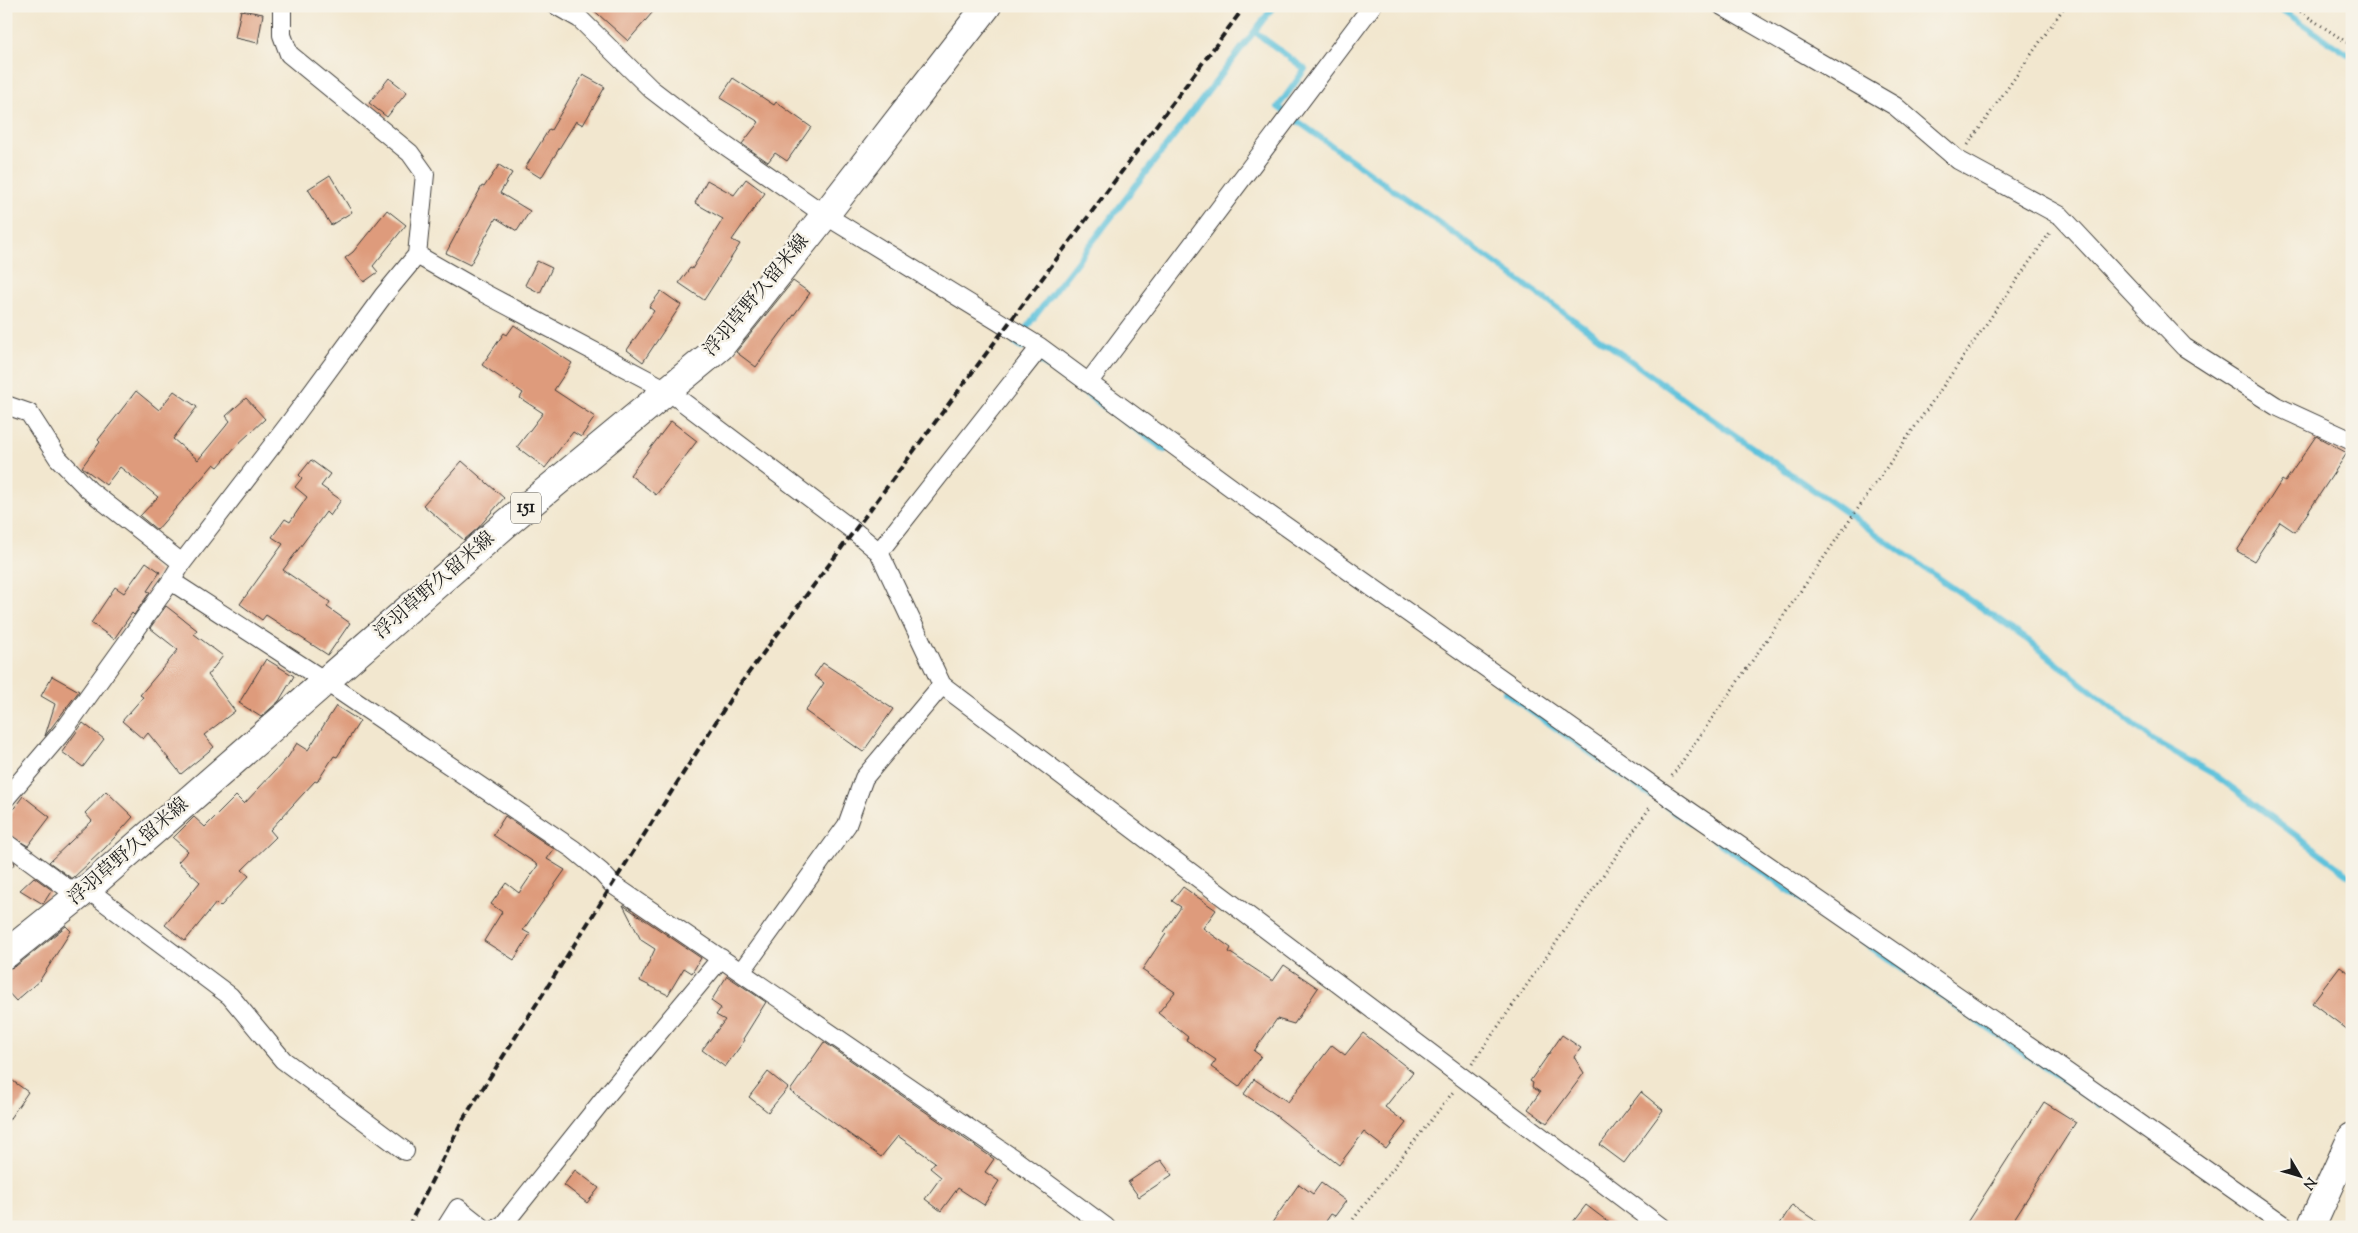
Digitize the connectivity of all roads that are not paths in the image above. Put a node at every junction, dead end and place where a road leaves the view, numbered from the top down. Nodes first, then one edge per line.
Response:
1 (282, 6) edge
2 (557, 6) edge
3 (987, 6) edge
4 (1372, 6) edge
5 (1722, 6) edge
6 (826, 216) junction
7 (417, 255) junction
8 (1040, 347) junction
9 (1088, 383) junction
10 (667, 390) junction
11 (6, 405) edge
12 (2352, 441) edge
13 (879, 552) junction
14 (182, 563) junction
15 (172, 582) junction
16 (325, 681) junction
17 (942, 685) junction
18 (6, 798) edge
19 (6, 843) edge
20 (87, 889) junction
21 (6, 954) edge
22 (721, 958) junction
23 (741, 972) junction
24 (2352, 1137) edge
25 (404, 1151) dead end
26 (503, 1226) edge
27 (446, 1227) edge
28 (482, 1227) edge
29 (1106, 1227) edge
30 (1661, 1227) edge
31 (2287, 1227) edge
32 (2311, 1227) edge

1 - 7 street
2 - 6 street
3 - 6 main road, 浮羽草野久留米線 / 151
4 - 9 street
5 - 12 street
6 - 8 street
6 - 10 main road, 浮羽草野久留米線 / 151
7 - 10 street
7 - 14 street
8 - 9 street
8 - 13 street
9 - 31 street
10 - 13 street
10 - 16 main road, 浮羽草野久留米線 / 151
11 - 14 street
13 - 17 street
14 - 15 street
15 - 16 street
15 - 18 street
16 - 20 main road, 浮羽草野久留米線 / 151
16 - 22 street
17 - 23 street
17 - 30 street
19 - 20 street
20 - 21 main road, 浮羽草野久留米線 / 151
20 - 25 street
22 - 23 street
22 - 26 street
23 - 29 street
24 - 32 main road
27 - 28 street

